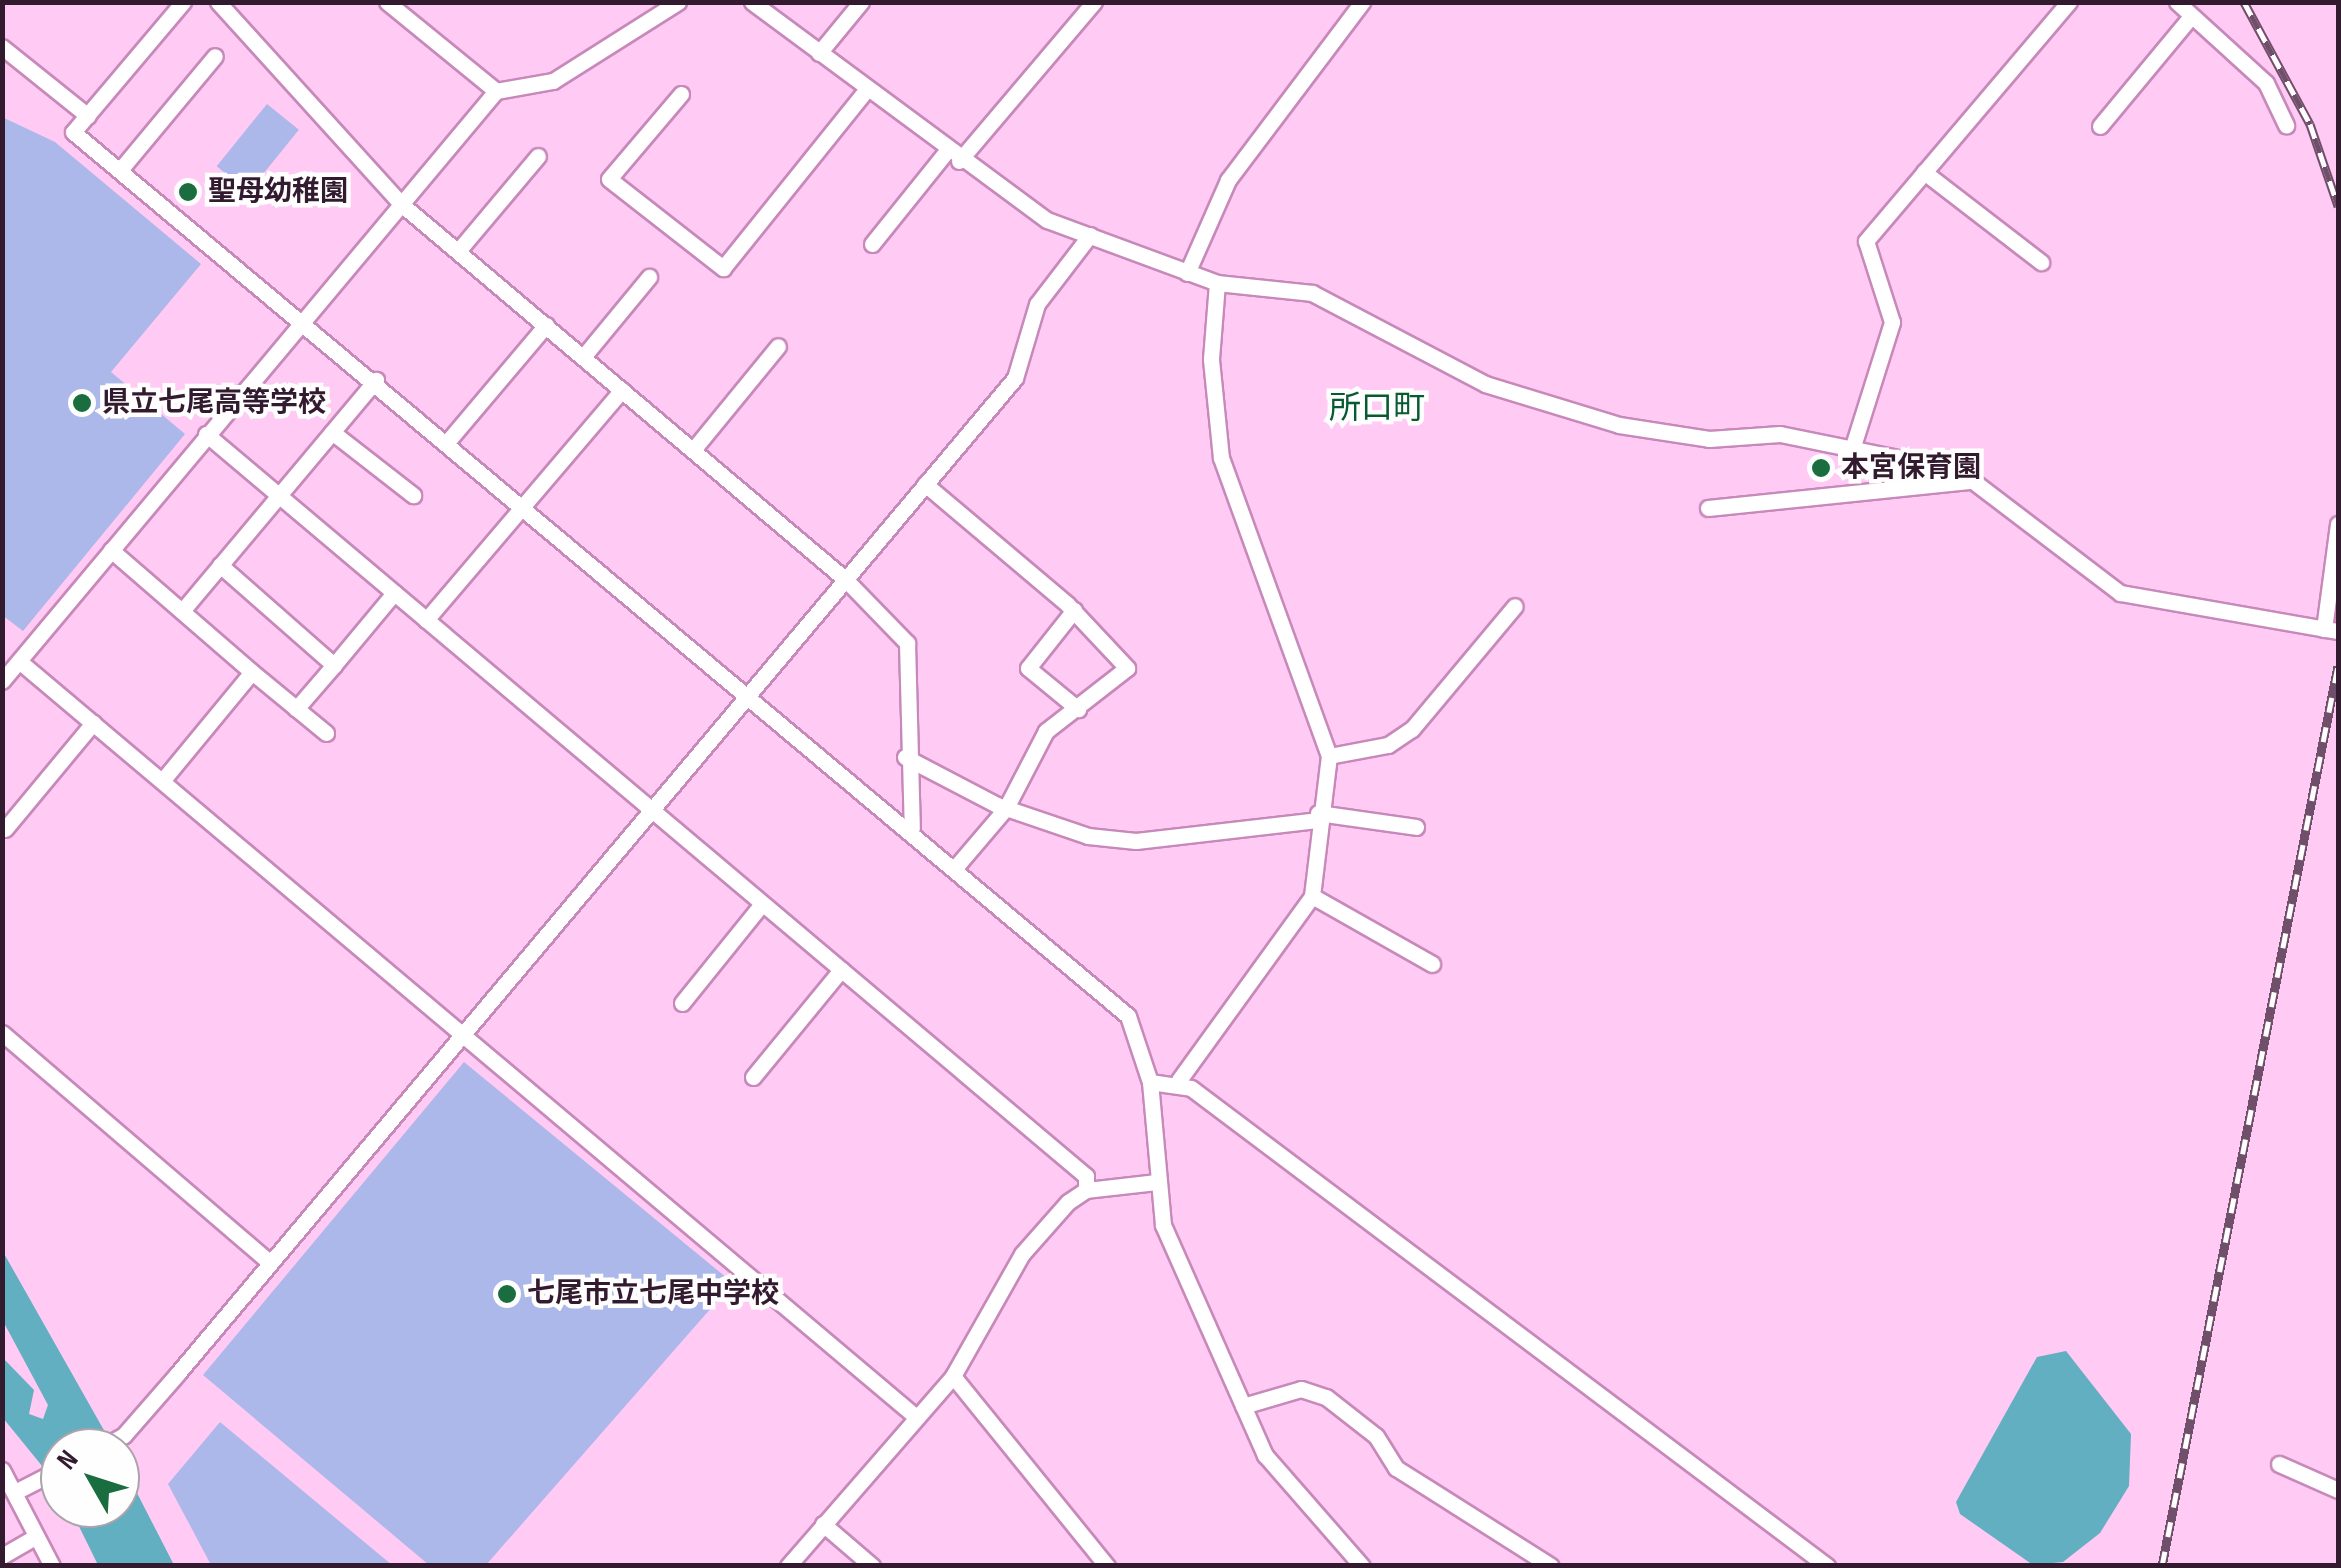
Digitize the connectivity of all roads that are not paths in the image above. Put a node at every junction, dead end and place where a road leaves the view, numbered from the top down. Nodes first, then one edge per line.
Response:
1 (183, 2) edge
2 (218, 2) edge
3 (386, 2) edge
4 (678, 2) edge
5 (752, 2) edge
6 (861, 2) edge
7 (1094, 2) edge
8 (1362, 2) edge
9 (2069, 2) edge
10 (2177, 2) edge
11 (2188, 20) junction
12 (2, 47) edge
13 (819, 53) junction
14 (215, 56) dead end
15 (867, 89) junction
16 (496, 91) junction
17 (681, 94) dead end
18 (88, 116) junction
19 (2286, 125) dead end
20 (2100, 126) dead end
21 (538, 156) dead end
22 (953, 156) junction
23 (120, 170) junction
24 (1924, 172) junction
25 (400, 203) junction
26 (1090, 235) junction
27 (872, 244) dead end
28 (458, 251) junction
29 (2041, 262) dead end
30 (1187, 273) junction
31 (648, 277) dead end
32 (1217, 283) junction
33 (304, 320) junction
34 (546, 326) junction
35 (778, 346) dead end
36 (583, 357) junction
37 (376, 380) junction
38 (622, 390) junction
39 (332, 432) junction
40 (206, 434) junction
41 (448, 441) junction
42 (1853, 446) junction
43 (693, 450) junction
44 (1973, 480) junction
45 (925, 484) junction
46 (279, 496) junction
47 (413, 496) dead end
48 (526, 506) junction
49 (1708, 508) dead end
50 (2338, 524) edge
51 (111, 550) junction
52 (220, 566) junction
53 (846, 580) junction
54 (394, 593) junction
55 (1516, 606) dead end
56 (1074, 610) junction
57 (182, 611) junction
58 (426, 620) junction
59 (2331, 630) edge
60 (19, 661) junction
61 (334, 665) junction
62 (252, 672) junction
63 (2, 681) edge
64 (748, 694) junction
65 (296, 708) junction
66 (1078, 709) junction
67 (93, 723) junction
68 (326, 734) dead end
69 (1329, 756) junction
70 (905, 757) junction
71 (162, 781) junction
72 (1006, 808) junction
73 (650, 810) junction
74 (1318, 816) junction
75 (1416, 827) dead end
76 (5, 828) edge
77 (913, 832) junction
78 (954, 870) junction
79 (1312, 896) junction
80 (762, 904) junction
81 (1432, 964) dead end
82 (841, 970) junction
83 (682, 1004) dead end
84 (2, 1033) edge
85 (462, 1034) junction
86 (753, 1077) dead end
87 (1179, 1080) junction
88 (1150, 1082) junction
89 (1156, 1182) junction
90 (1086, 1190) junction
91 (270, 1264) junction
92 (953, 1376) junction
93 (1243, 1406) junction
94 (916, 1417) junction
95 (131, 1428) edge
96 (2279, 1464) dead end
97 (2, 1470) edge
98 (40, 1479) edge
99 (2338, 1490) edge
100 (15, 1492) junction
101 (822, 1524) junction
102 (36, 1536) junction
103 (2, 1556) edge
104 (52, 1566) edge
105 (788, 1566) edge
106 (872, 1566) edge
107 (1106, 1566) edge
108 (1362, 1566) edge
109 (1551, 1566) edge
110 (1827, 1566) edge

1 - 18 street
2 - 25 street
3 - 16 street
4 - 16 street
5 - 13 street
6 - 13 street
7 - 22 street
8 - 30 street
9 - 24 street
10 - 11 street
11 - 19 street
11 - 20 street
12 - 18 street
13 - 15 street
14 - 23 street
15 - 17 street
15 - 22 street
16 - 25 street
18 - 23 street
21 - 28 street
22 - 26 street
22 - 27 street
23 - 33 street
24 - 29 street
24 - 42 street
25 - 28 street
25 - 33 street
26 - 30 street
26 - 45 street
28 - 34 street
30 - 32 street
31 - 36 street
32 - 42 street
32 - 69 street
33 - 37 street
33 - 40 street
34 - 36 street
34 - 41 street
35 - 43 street
36 - 38 street
37 - 39 street
37 - 41 street
38 - 43 street
38 - 48 street
39 - 46 street
39 - 47 street
40 - 46 street
40 - 51 street
41 - 48 street
42 - 44 street
43 - 53 street
44 - 49 street
44 - 59 street
45 - 53 street
45 - 56 street
46 - 52 street
46 - 54 street
48 - 58 street
48 - 64 street
50 - 59 street
51 - 57 street
51 - 60 street
52 - 57 street
52 - 61 street
53 - 64 street
53 - 70 street
54 - 58 street
54 - 61 street
55 - 69 street
56 - 66 street
56 - 66 street
57 - 62 street
58 - 73 street
60 - 63 street
60 - 67 street
61 - 65 street
62 - 65 street
62 - 71 street
64 - 73 street
64 - 77 street
65 - 68 street
66 - 72 street
67 - 71 street
67 - 76 street
69 - 74 street
70 - 72 street
70 - 77 street
71 - 85 street
72 - 74 street
72 - 78 street
73 - 80 street
73 - 85 street
74 - 75 street
74 - 79 street
77 - 78 street
78 - 88 street
79 - 81 street
79 - 87 street
80 - 82 street
80 - 83 street
82 - 86 street
82 - 90 street
84 - 91 street
85 - 91 street
85 - 94 street
87 - 88 street
87 - 110 street
88 - 89 street
89 - 90 street
89 - 93 street
90 - 92 street
91 - 95 street
92 - 94 street
92 - 107 street
93 - 108 street
93 - 109 street
94 - 101 street
96 - 99 street
97 - 100 street
98 - 100 street
100 - 102 street
101 - 105 street
101 - 106 street
102 - 103 street
102 - 104 street

